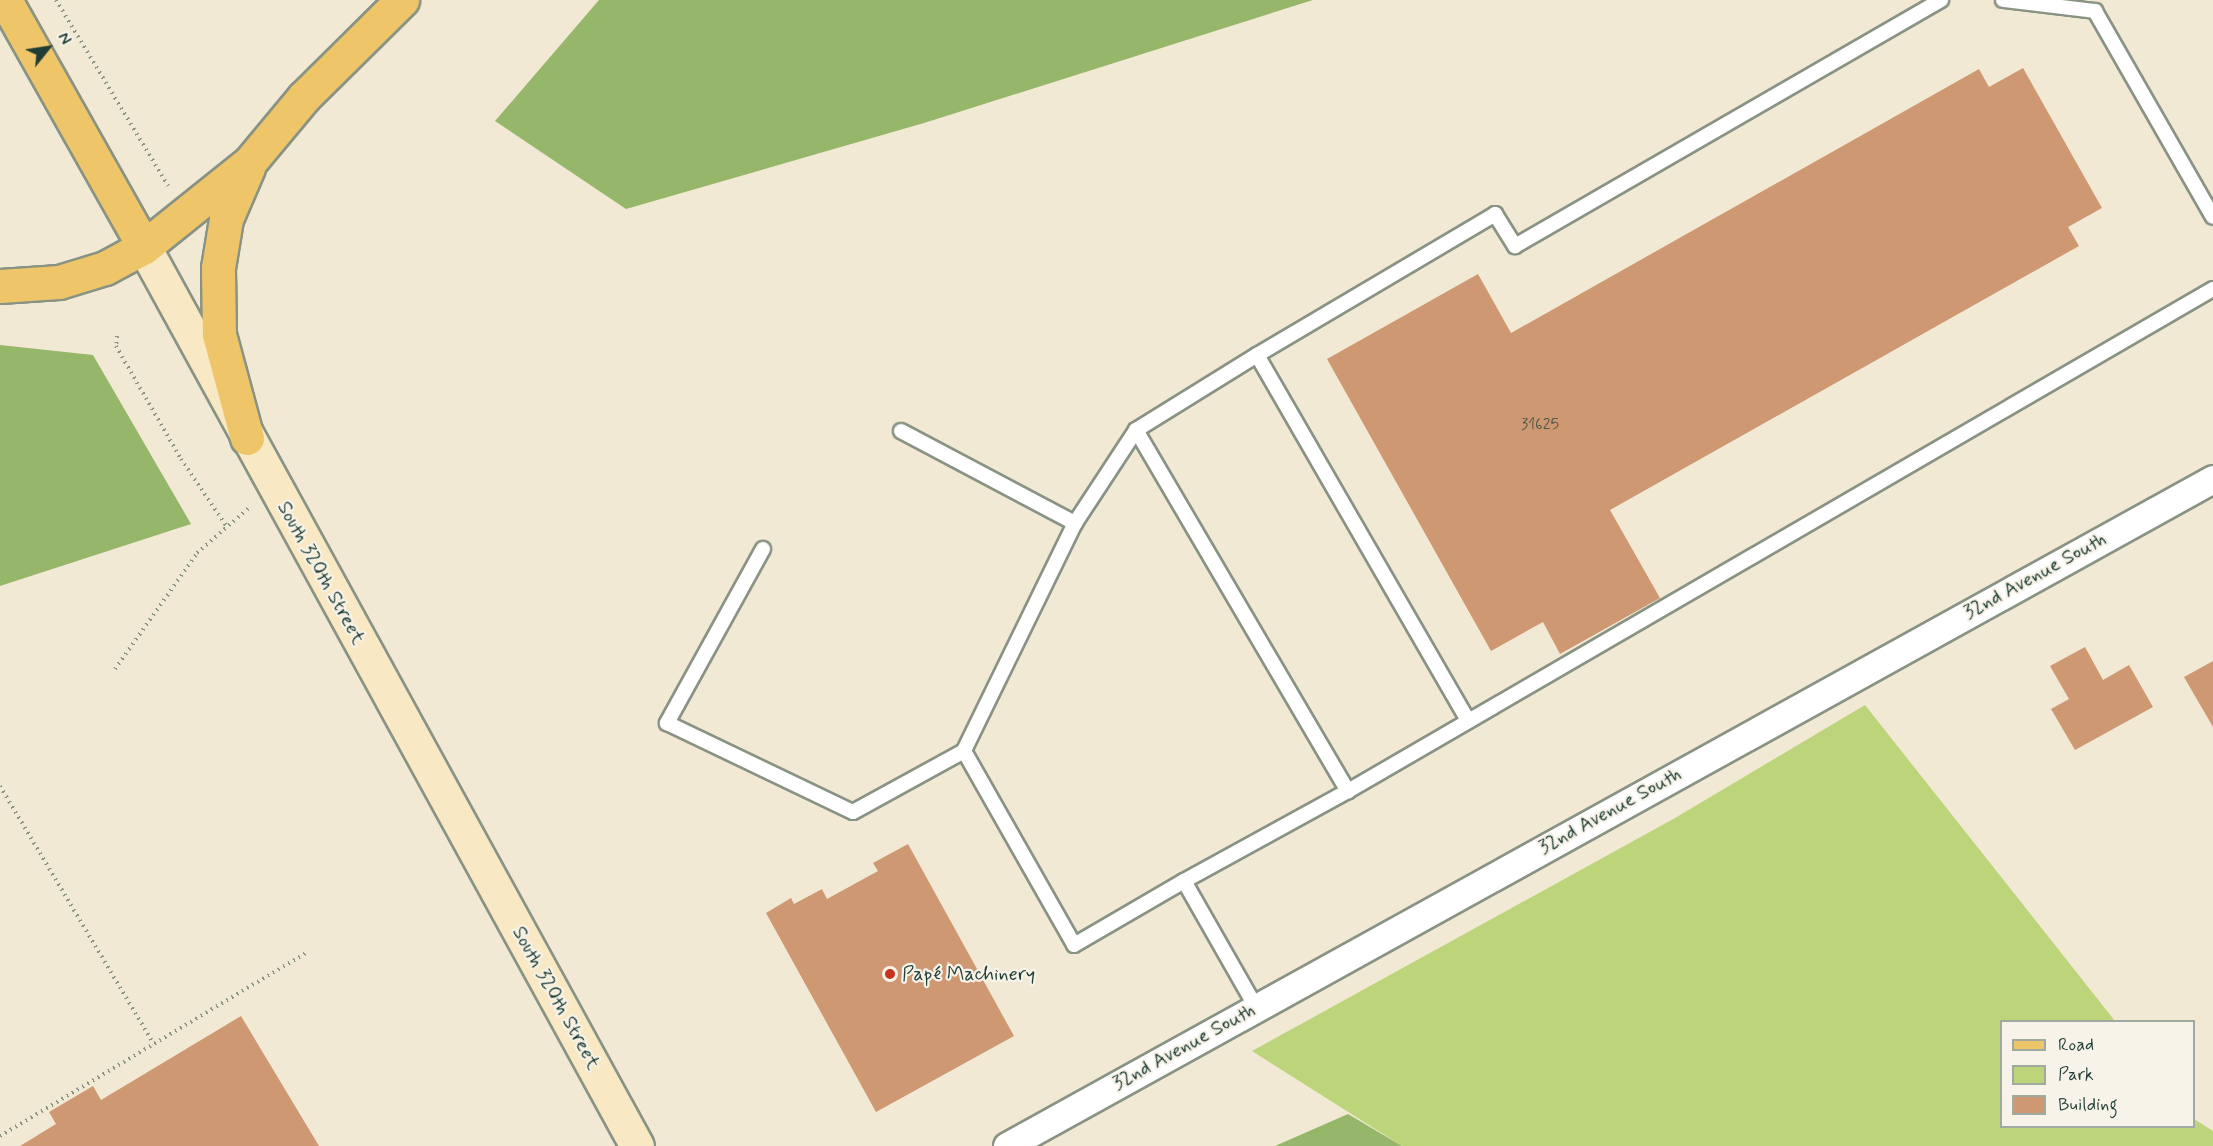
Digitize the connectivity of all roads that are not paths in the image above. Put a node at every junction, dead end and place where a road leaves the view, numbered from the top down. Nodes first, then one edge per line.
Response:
1 (5, 0) edge
2 (402, 0) edge
3 (1941, 0) edge
4 (2002, 0) edge
5 (249, 163) junction
6 (2213, 217) edge
7 (144, 247) junction
8 (0, 286) edge
9 (2213, 289) edge
10 (1257, 355) junction
11 (1136, 430) junction
12 (901, 431) dead end
13 (247, 438) junction
14 (2213, 479) edge
15 (1075, 523) junction
16 (763, 549) dead end
17 (1467, 719) junction
18 (964, 751) junction
19 (1348, 791) junction
20 (1184, 881) junction
21 (1256, 1007) junction
22 (637, 1146) edge
23 (1007, 1146) edge

1 - 7 main road, South 320th Street
2 - 5 main road
3 - 10 lane
4 - 6 lane
5 - 7 main road
5 - 13 main road
7 - 8 main road
7 - 13 main road, South 320th Street
9 - 17 lane
10 - 11 lane
10 - 17 lane
11 - 15 lane
11 - 19 lane
12 - 15 lane
13 - 22 main road, South 320th Street
14 - 21 street, 32nd Avenue South
15 - 18 lane
16 - 18 lane
17 - 19 lane
18 - 20 lane
19 - 20 lane
20 - 21 lane
21 - 23 street, 32nd Avenue South

